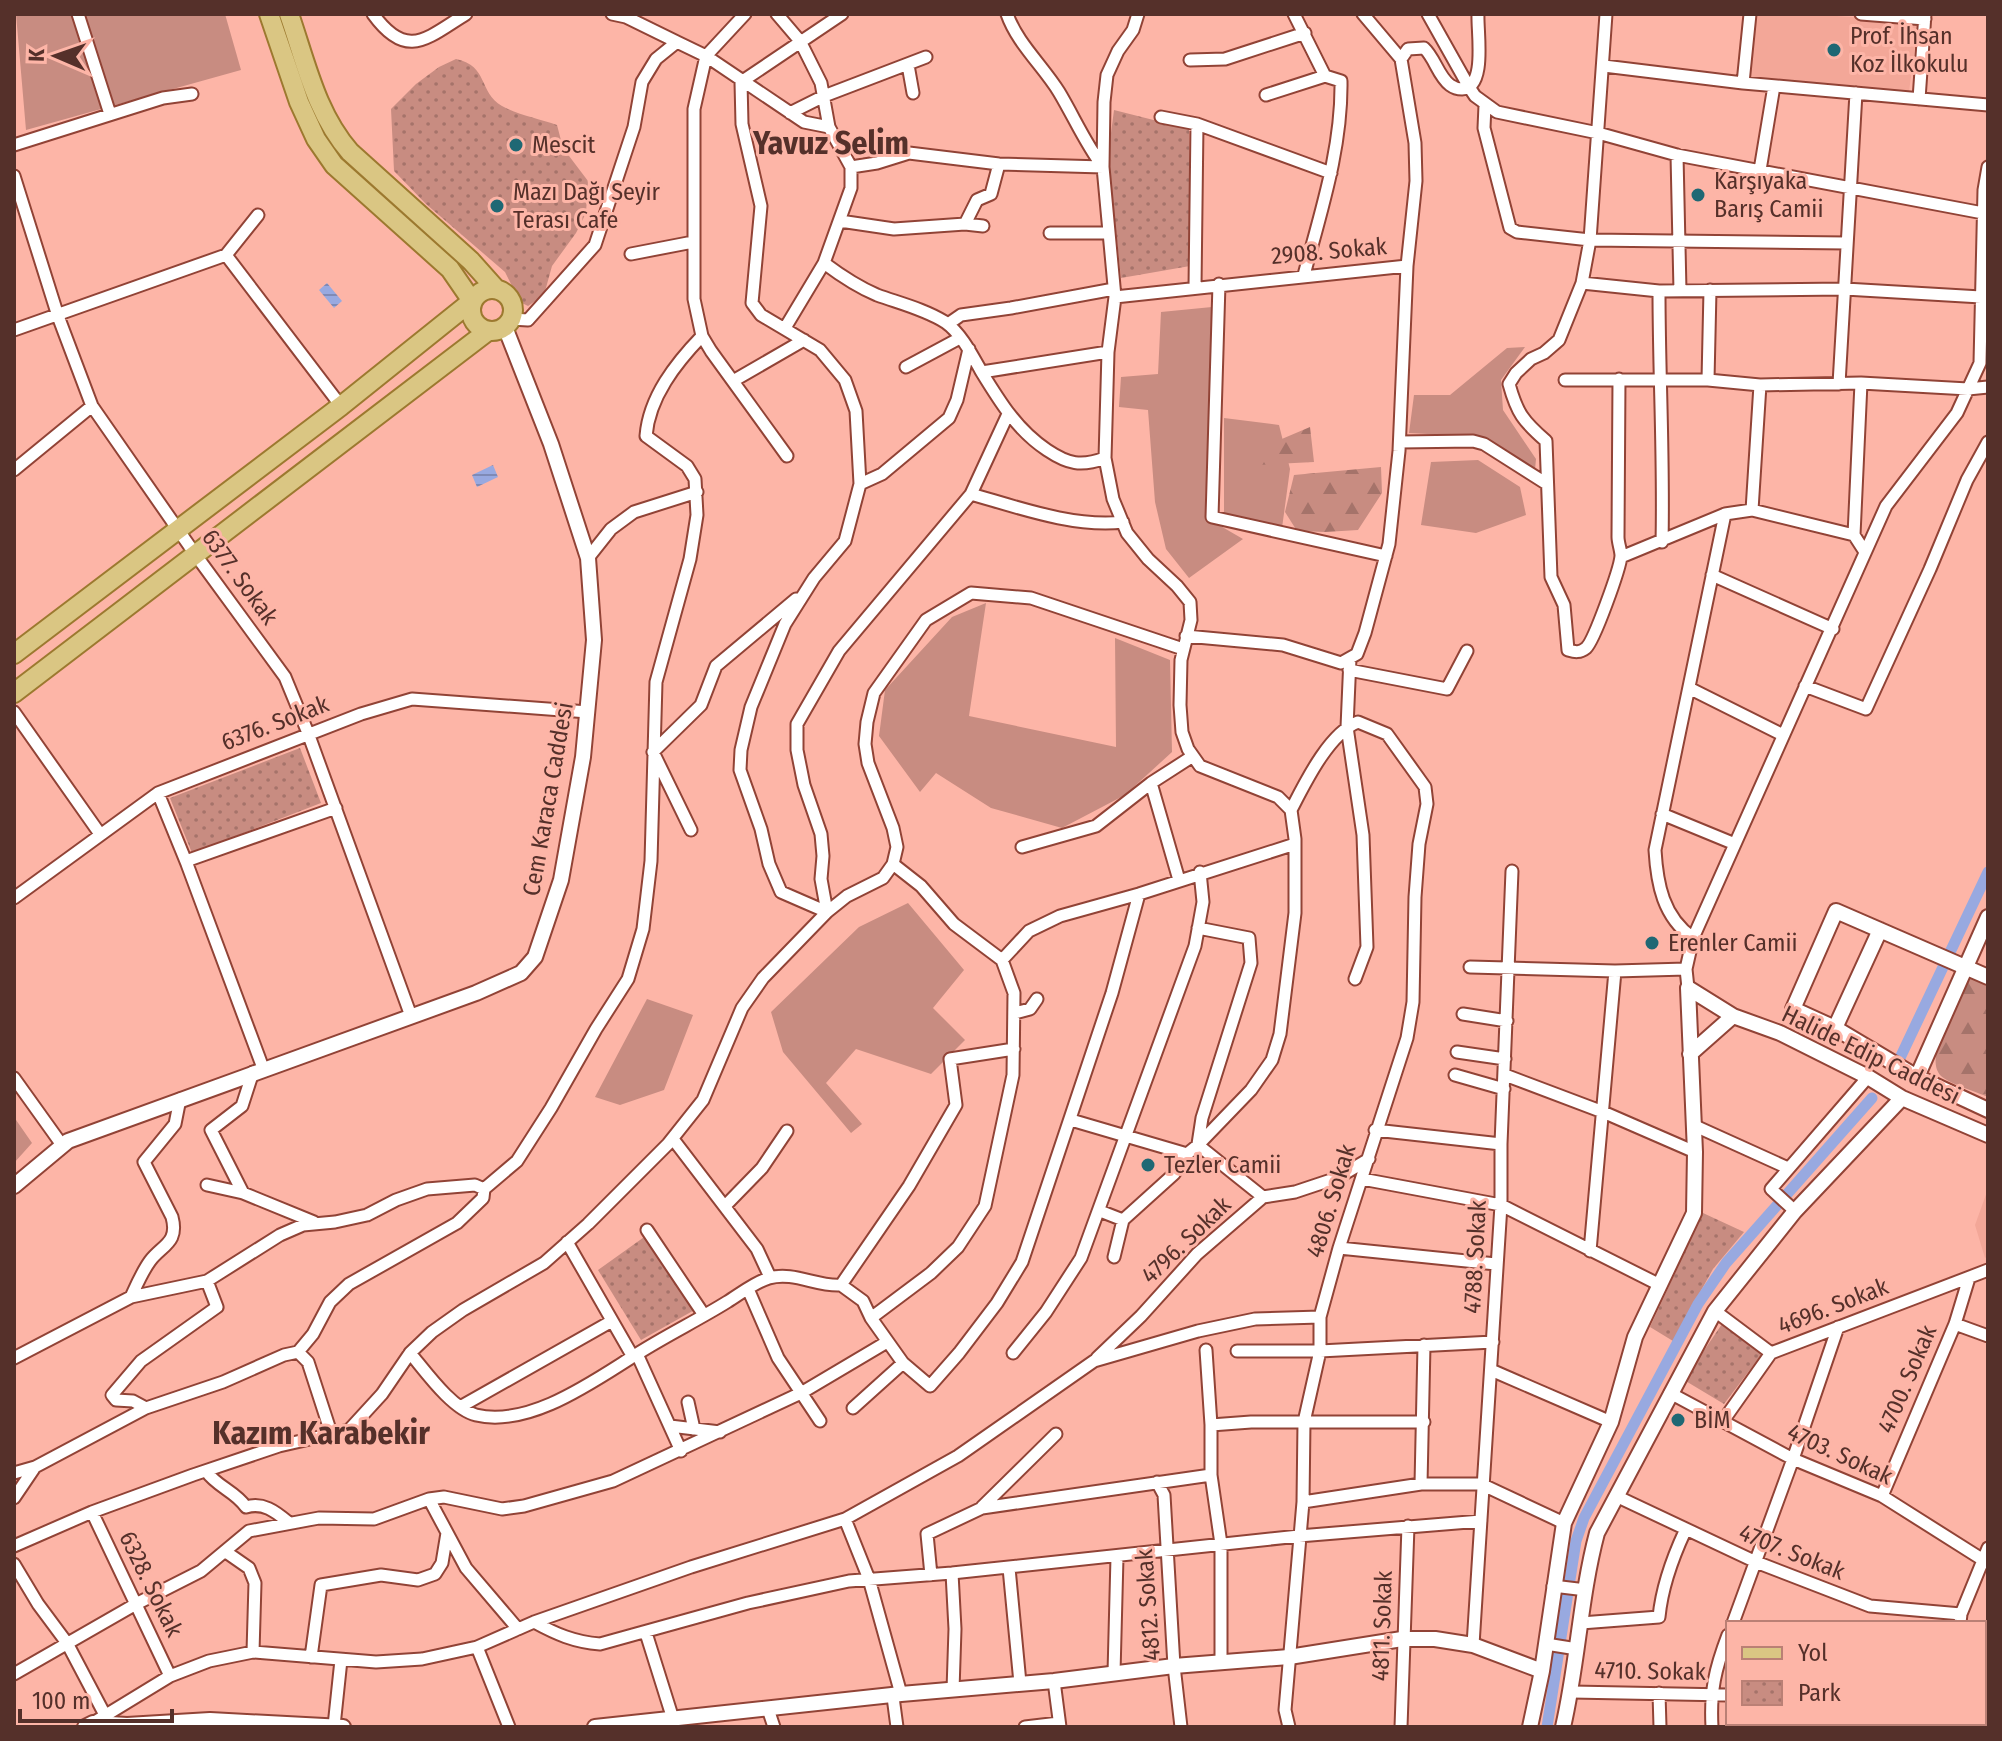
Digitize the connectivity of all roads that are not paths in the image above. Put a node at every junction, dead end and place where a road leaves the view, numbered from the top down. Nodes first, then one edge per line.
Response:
1 (78, 14) edge
2 (269, 14) edge
3 (289, 14) edge
4 (373, 14) edge
5 (466, 14) edge
6 (612, 14) edge
7 (745, 14) edge
8 (777, 14) edge
9 (842, 14) edge
10 (1007, 14) edge
11 (1138, 14) edge
12 (1294, 14) edge
13 (1363, 14) edge
14 (1428, 14) edge
15 (1478, 14) edge
16 (1606, 14) edge
17 (1750, 14) edge
18 (1861, 14) edge
19 (1925, 16) edge
20 (1305, 33) junction
21 (800, 41) junction
22 (677, 42) junction
23 (706, 56) junction
24 (926, 57) dead end
25 (1401, 59) junction
26 (1190, 60) dead end
27 (908, 65) junction
28 (1604, 66) junction
29 (1325, 76) junction
30 (741, 82) junction
31 (1743, 83) junction
32 (1774, 86) junction
33 (1469, 87) junction
34 (913, 93) dead end
35 (1856, 93) junction
36 (192, 94) dead end
37 (1266, 95) dead end
38 (824, 96) junction
39 (1919, 99) junction
40 (1485, 105) junction
41 (1988, 105) edge
42 (790, 113) junction
43 (110, 114) junction
44 (1161, 117) dead end
45 (1197, 124) junction
46 (829, 127) junction
47 (1598, 133) junction
48 (14, 145) edge
49 (1677, 155) junction
50 (999, 164) junction
51 (851, 167) junction
52 (1103, 167) junction
53 (1988, 167) edge
54 (1760, 170) junction
55 (1331, 173) junction
56 (14, 176) edge
57 (1850, 188) junction
58 (1986, 211) edge
59 (258, 215) dead end
60 (840, 221) junction
61 (965, 224) junction
62 (983, 226) dead end
63 (1050, 233) dead end
64 (1109, 233) junction
65 (1590, 240) junction
66 (1678, 240) junction
67 (693, 242) junction
68 (1847, 243) junction
69 (631, 254) dead end
70 (226, 255) junction
71 (824, 263) junction
72 (1407, 266) junction
73 (1304, 275) junction
74 (1582, 283) junction
75 (1219, 284) junction
76 (1195, 287) junction
77 (496, 289) junction
78 (1845, 289) junction
79 (1710, 290) junction
80 (1659, 291) junction
81 (1680, 291) junction
82 (1114, 293) junction
83 (1981, 297) junction
84 (472, 301) junction
85 (58, 316) junction
86 (1984, 317) edge
87 (948, 324) junction
88 (501, 326) junction
89 (785, 328) junction
90 (14, 330) edge
91 (702, 336) junction
92 (960, 338) junction
93 (804, 340) junction
94 (969, 349) junction
95 (1108, 352) junction
96 (906, 367) dead end
97 (982, 372) junction
98 (1619, 379) junction
99 (1565, 380) dead end
100 (1659, 380) junction
101 (1708, 380) junction
102 (733, 381) junction
103 (1861, 383) junction
104 (1839, 384) junction
105 (1760, 385) junction
106 (1988, 387) edge
107 (1968, 389) junction
108 (92, 406) junction
109 (341, 406) junction
110 (1008, 414) junction
111 (1400, 442) junction
112 (1988, 442) edge
113 (787, 456) dead end
114 (1105, 458) junction
115 (14, 470) edge
116 (860, 484) junction
117 (1547, 484) junction
118 (697, 492) junction
119 (971, 494) junction
120 (1752, 510) junction
121 (1725, 514) junction
122 (1123, 522) junction
123 (179, 529) junction
124 (1854, 535) junction
125 (1662, 542) junction
126 (1865, 552) junction
127 (195, 554) junction
128 (1386, 556) junction
129 (1621, 557) junction
130 (588, 558) junction
131 (1712, 575) junction
132 (806, 591) junction
133 (1833, 629) junction
134 (1186, 636) junction
135 (1183, 649) junction
136 (1467, 651) dead end
137 (14, 654) edge
138 (1349, 664) junction
139 (1805, 686) junction
140 (1689, 688) junction
141 (14, 693) edge
142 (14, 712) edge
143 (588, 712) junction
144 (1352, 724) junction
145 (308, 733) junction
146 (1783, 735) junction
147 (653, 752) junction
148 (1193, 756) junction
149 (1151, 783) junction
150 (158, 793) junction
151 (336, 808) junction
152 (1291, 810) junction
153 (1662, 814) junction
154 (691, 830) dead end
155 (100, 834) junction
156 (1295, 844) junction
157 (1735, 844) junction
158 (1022, 847) dead end
159 (186, 861) junction
160 (893, 864) junction
161 (1512, 871) dead end
162 (1200, 872) junction
163 (1179, 880) junction
164 (1139, 894) junction
165 (14, 898) edge
166 (827, 912) junction
167 (1988, 917) edge
168 (1198, 928) junction
169 (1880, 930) junction
170 (1693, 938) junction
171 (1002, 960) junction
172 (1953, 962) junction
173 (1470, 967) dead end
174 (1510, 969) junction
175 (1686, 969) junction
176 (1615, 971) junction
177 (1988, 977) edge
178 (1355, 979) dead end
179 (1688, 988) junction
180 (1037, 999) dead end
181 (1015, 1013) junction
182 (1463, 1014) dead end
183 (411, 1016) junction
184 (1733, 1016) junction
185 (1507, 1021) junction
186 (1835, 1028) junction
187 (1014, 1049) junction
188 (1457, 1052) dead end
189 (1690, 1054) junction
190 (1505, 1059) junction
191 (258, 1070) junction
192 (1455, 1075) dead end
193 (1505, 1075) junction
194 (1868, 1077) junction
195 (1917, 1077) junction
196 (14, 1078) edge
197 (1504, 1089) junction
198 (1902, 1098) junction
199 (180, 1099) junction
200 (1988, 1110) edge
201 (1603, 1112) junction
202 (1071, 1120) junction
203 (1693, 1125) junction
204 (1375, 1130) junction
205 (787, 1131) dead end
206 (1127, 1135) junction
207 (1988, 1135) edge
208 (673, 1139) junction
209 (1501, 1144) junction
210 (62, 1145) junction
211 (1198, 1145) junction
212 (1695, 1152) junction
213 (1187, 1154) junction
214 (1369, 1159) junction
215 (1788, 1168) junction
216 (1362, 1179) junction
217 (207, 1185) dead end
218 (14, 1186) edge
219 (484, 1189) junction
220 (243, 1193) junction
221 (1263, 1197) junction
222 (1778, 1198) junction
223 (1501, 1205) junction
224 (725, 1206) junction
225 (1100, 1211) junction
226 (1123, 1220) junction
227 (318, 1223) junction
228 (647, 1230) dead end
229 (567, 1242) junction
230 (1339, 1248) junction
231 (1590, 1251) junction
232 (1114, 1257) dead end
233 (1496, 1264) junction
234 (1988, 1270) edge
235 (770, 1277) junction
236 (1969, 1278) junction
237 (207, 1281) junction
238 (1658, 1284) junction
239 (841, 1285) junction
240 (748, 1289) junction
241 (131, 1297) junction
242 (1715, 1311) junction
243 (704, 1315) junction
244 (1320, 1317) junction
245 (871, 1318) junction
246 (612, 1321) junction
247 (1955, 1324) junction
248 (1838, 1327) junction
249 (1988, 1336) edge
250 (887, 1342) junction
251 (1493, 1342) junction
252 (1424, 1345) junction
253 (1206, 1350) dead end
254 (1237, 1351) dead end
255 (1320, 1351) junction
256 (298, 1352) junction
257 (410, 1353) junction
258 (1013, 1353) dead end
259 (1771, 1353) junction
260 (635, 1355) junction
261 (14, 1358) edge
262 (1094, 1361) junction
263 (903, 1363) junction
264 (1491, 1370) junction
265 (801, 1393) junction
266 (1670, 1393) junction
267 (688, 1402) dead end
268 (460, 1407) junction
269 (146, 1408) junction
270 (853, 1408) dead end
271 (820, 1421) dead end
272 (1723, 1421) junction
273 (1304, 1422) junction
274 (1424, 1422) junction
275 (1611, 1422) junction
276 (1211, 1425) junction
277 (670, 1426) junction
278 (694, 1429) junction
279 (720, 1432) junction
280 (1056, 1434) dead end
281 (332, 1436) junction
282 (681, 1451) junction
283 (1793, 1459) junction
284 (35, 1467) junction
285 (206, 1471) junction
286 (14, 1473) edge
287 (1211, 1475) junction
288 (1157, 1482) junction
289 (1421, 1484) junction
290 (1481, 1484) junction
291 (1616, 1496) junction
292 (1882, 1496) junction
293 (14, 1498) edge
294 (429, 1499) junction
295 (1303, 1502) junction
296 (982, 1508) junction
297 (92, 1512) junction
298 (845, 1519) junction
299 (1481, 1521) junction
300 (288, 1522) junction
301 (1564, 1523) junction
302 (1408, 1526) junction
303 (1685, 1531) junction
304 (447, 1533) junction
305 (1299, 1536) junction
306 (1221, 1544) junction
307 (14, 1546) edge
308 (1988, 1548) edge
309 (1166, 1550) junction
310 (226, 1552) junction
311 (1117, 1557) junction
312 (1756, 1562) junction
313 (1985, 1562) edge
314 (14, 1564) edge
315 (1009, 1568) junction
316 (952, 1573) junction
317 (931, 1575) junction
318 (869, 1579) junction
319 (1570, 1588) junction
320 (136, 1604) junction
321 (1890, 1609) junction
322 (1960, 1618) edge
323 (1734, 1621) edge
324 (1890, 1621) edge
325 (534, 1622) junction
326 (1581, 1623) junction
327 (518, 1629) junction
328 (646, 1633) junction
329 (1402, 1639) junction
330 (1726, 1640) edge
331 (67, 1643) junction
332 (1473, 1645) junction
333 (1551, 1645) junction
334 (477, 1647) junction
335 (1573, 1648) junction
336 (253, 1652) junction
337 (311, 1657) junction
338 (1289, 1657) junction
339 (341, 1660) junction
340 (1221, 1663) junction
341 (1174, 1666) junction
342 (1542, 1671) junction
343 (1114, 1673) junction
344 (14, 1674) edge
345 (170, 1676) junction
346 (1054, 1681) junction
347 (1020, 1683) junction
348 (953, 1690) junction
349 (1572, 1692) junction
350 (1659, 1693) junction
351 (1710, 1694) junction
352 (1726, 1695) edge
353 (897, 1696) junction
354 (768, 1709) junction
355 (673, 1719) junction
356 (94, 1722) edge
357 (1060, 1725) edge
358 (284, 1726) edge
359 (334, 1726) edge
360 (625, 1726) edge
361 (343, 1727) edge
362 (509, 1727) edge
363 (595, 1727) edge
364 (774, 1727) edge
365 (897, 1727) edge
366 (1025, 1727) edge
367 (1181, 1727) edge
368 (1289, 1727) edge
369 (1401, 1727) edge
370 (1530, 1727) edge
371 (1563, 1727) edge
372 (1660, 1727) edge
373 (1712, 1727) edge

1 - 43 street
2 - 84 main road
3 - 77 main road
4 - 5 street
6 - 22 street
7 - 23 street
8 - 21 street
9 - 21 street
10 - 52 street
11 - 52 street
12 - 20 street
13 - 25 street
14 - 33 street
15 - 33 street
16 - 28 street
17 - 31 street
18 - 19 street
19 - 39 street
20 - 26 street
20 - 29 street
21 - 30 street
21 - 38 street
22 - 23 street
22 - 88 street
23 - 30 street
23 - 67 street
24 - 27 street
25 - 33 street
25 - 72 street, 2908. Sokak
27 - 34 street
27 - 38 street
28 - 31 street
28 - 47 street
29 - 37 street
29 - 55 street
30 - 42 street
30 - 89 street
31 - 32 street
32 - 35 street
32 - 54 street
33 - 40 street
35 - 39 street
35 - 57 street
36 - 43 street
38 - 42 street
38 - 46 street
39 - 41 street
40 - 47 street
40 - 65 street
42 - 46 street
43 - 48 street
44 - 45 street
45 - 55 street
45 - 76 street
46 - 51 street
47 - 49 street
47 - 65 street
49 - 54 street
49 - 66 street
50 - 51 street
50 - 52 street
50 - 61 street
51 - 60 street
52 - 64 street
53 - 58 street
54 - 57 street
55 - 73 street
56 - 85 street, 6377. Sokak
57 - 58 street
57 - 68 street
58 - 83 street
59 - 70 street
60 - 61 street
60 - 71 street
61 - 62 street
63 - 64 street
64 - 82 street
65 - 66 street
65 - 74 street
66 - 68 street
66 - 81 street
67 - 69 street
67 - 91 street
68 - 78 street
70 - 85 street
70 - 109 street
71 - 87 street
71 - 89 street
72 - 73 street, 2908. Sokak
72 - 111 street
73 - 75 street, 2908. Sokak
74 - 80 street
74 - 117 street
75 - 76 street, 2908. Sokak
75 - 128 street
76 - 82 street, 2908. Sokak
77 - 84 main road
77 - 88 main road
78 - 79 street
78 - 83 street
78 - 104 street
79 - 81 street
79 - 101 street
80 - 81 street
80 - 100 street
82 - 87 street, 2908. Sokak
82 - 95 street
83 - 86 street
84 - 88 main road
84 - 109 main road
85 - 90 street
85 - 108 street, 6377. Sokak
86 - 107 street
87 - 92 street
88 - 127 main road
88 - 130 street, Cem Karaca Caddesi
89 - 93 street
91 - 102 street
91 - 118 street
92 - 94 street
92 - 96 street
93 - 102 street
93 - 116 street
94 - 97 street
94 - 116 street
95 - 97 street
95 - 114 street
97 - 110 street
98 - 99 street
98 - 100 street
98 - 129 street
100 - 101 street
100 - 125 street
101 - 105 street
102 - 113 street
103 - 104 street
103 - 107 street
103 - 124 street
104 - 105 street
105 - 120 street
106 - 107 street
107 - 126 street
108 - 115 street
108 - 123 street, 6377. Sokak
109 - 123 main road
110 - 114 street
110 - 119 street
111 - 117 street
111 - 128 street
112 - 139 street
114 - 122 street
116 - 132 street
117 - 129 street
118 - 130 street
118 - 147 street
119 - 122 street
119 - 166 street
120 - 121 street
120 - 124 street
121 - 125 street
121 - 131 street
122 - 134 street
123 - 127 street, 6377. Sokak
123 - 137 main road
124 - 126 street
125 - 129 street
126 - 133 street
127 - 141 main road
127 - 145 street, 6377. Sokak
128 - 138 street
130 - 143 street, Cem Karaca Caddesi
131 - 133 street
131 - 140 street
132 - 147 street
132 - 166 street
133 - 139 street
134 - 135 street
134 - 138 street
135 - 148 street
135 - 160 street
136 - 138 street
138 - 144 street
139 - 146 street
140 - 146 street
140 - 153 street
142 - 155 street
143 - 145 street, 6376. Sokak
143 - 183 street, Cem Karaca Caddesi
144 - 152 street
144 - 178 street
144 - 204 street, 4806. Sokak
145 - 150 street, 6376. Sokak
145 - 151 street, 6377. Sokak
146 - 157 street
147 - 154 street
147 - 219 street
148 - 149 street
148 - 152 street
149 - 158 street
149 - 163 street
150 - 155 street, 6376. Sokak
150 - 159 street
151 - 159 street
151 - 183 street, 6377. Sokak
152 - 156 street
153 - 157 street
153 - 170 street
155 - 165 street, 6376. Sokak
156 - 162 street
156 - 211 street
157 - 170 street
159 - 191 street
160 - 166 street
160 - 171 street
161 - 174 street, 4788. Sokak
162 - 163 street
162 - 168 street
163 - 164 street
164 - 171 street
164 - 202 street
166 - 208 street
167 - 172 street
168 - 206 street
168 - 211 street
169 - 172 street
169 - 186 street
169 - 186 street
170 - 175 street
171 - 181 street
172 - 177 street
172 - 195 street
173 - 174 street
174 - 176 street
174 - 185 street, 4788. Sokak
175 - 176 street
175 - 179 street
176 - 201 street
179 - 184 street, Halide Edip Caddesi
179 - 189 street
180 - 181 street
181 - 187 street
182 - 185 street
183 - 191 street, Cem Karaca Caddesi
184 - 189 street
184 - 194 street, Halide Edip Caddesi
185 - 190 street, 4788. Sokak
186 - 195 street
187 - 239 street
187 - 245 street
188 - 190 street
189 - 203 street
190 - 193 street, 4788. Sokak
191 - 199 street, Cem Karaca Caddesi
191 - 220 street
192 - 197 street
193 - 197 street, 4788. Sokak
193 - 201 street
194 - 198 street, Halide Edip Caddesi
194 - 215 street
195 - 200 street
196 - 210 street
197 - 209 street, 4788. Sokak
198 - 207 street, Halide Edip Caddesi
198 - 222 street
199 - 210 street, Cem Karaca Caddesi
199 - 241 street
201 - 212 street
201 - 231 street
202 - 206 street
202 - 263 street
203 - 212 street
203 - 215 street
204 - 209 street
204 - 214 street, 4806. Sokak
205 - 224 street
206 - 213 street
206 - 225 street
208 - 224 street
208 - 229 street
209 - 223 street, 4788. Sokak
210 - 218 street, Cem Karaca Caddesi
211 - 213 street
211 - 221 street
212 - 238 street
213 - 226 street
214 - 216 street, 4806. Sokak
214 - 221 street, 4796. Sokak
215 - 222 street
216 - 223 street
216 - 230 street, 4806. Sokak
217 - 220 street
219 - 227 street
219 - 256 street
220 - 227 street
221 - 262 street, 4796. Sokak
222 - 242 street
223 - 231 street
223 - 233 street, 4788. Sokak
224 - 235 street
225 - 226 street
225 - 258 street
226 - 232 street
227 - 237 street
228 - 243 street
229 - 246 street
229 - 257 street
230 - 233 street
230 - 244 street, 4806. Sokak
231 - 238 street
233 - 251 street, 4788. Sokak
234 - 236 street, 4696. Sokak
235 - 239 street
235 - 240 street
236 - 247 street, 4700. Sokak
236 - 248 street, 4696. Sokak
237 - 241 street
237 - 269 street
238 - 275 street
239 - 245 street
240 - 243 street
240 - 265 street
241 - 261 street
242 - 259 street
242 - 266 street
243 - 260 street
244 - 255 street, 4806. Sokak
244 - 262 street
245 - 250 street
246 - 260 street
246 - 268 street
247 - 249 street
247 - 292 street, 4700. Sokak
248 - 259 street, 4696. Sokak
248 - 283 street
250 - 263 street
250 - 265 street
251 - 252 street
251 - 264 street, 4788. Sokak
252 - 255 street
252 - 274 street
253 - 276 street
254 - 255 street
255 - 273 street, 4806. Sokak
256 - 269 street
256 - 281 street
257 - 268 street
257 - 281 street
259 - 272 street, 4696. Sokak
260 - 268 street
260 - 277 street
262 - 298 street
263 - 270 street
264 - 275 street
264 - 290 street, 4788. Sokak
265 - 271 street
265 - 279 street
266 - 272 street, 4703. Sokak
266 - 291 street
267 - 278 street
269 - 284 street
272 - 283 street, 4703. Sokak
273 - 274 street
273 - 276 street
273 - 295 street, 4806. Sokak
274 - 289 street
275 - 301 street
276 - 287 street
277 - 278 street
277 - 282 street
278 - 279 street
279 - 282 street
280 - 296 street
281 - 285 street
282 - 294 street
283 - 292 street, 4703. Sokak
283 - 312 street
284 - 286 street
284 - 293 street
285 - 297 street
285 - 300 street
287 - 288 street
287 - 306 street
288 - 296 street
288 - 309 street, 4812. Sokak
289 - 290 street
289 - 295 street
290 - 299 street, 4788. Sokak
290 - 301 street
291 - 303 street, 4707. Sokak
291 - 319 street
292 - 313 street, 4703. Sokak
294 - 300 street
294 - 304 street
295 - 305 street, 4806. Sokak
296 - 317 street
297 - 307 street
297 - 320 street, 6328. Sokak
298 - 318 street
298 - 325 street
299 - 302 street
299 - 332 street, 4788. Sokak
300 - 310 street
301 - 319 street
302 - 305 street
302 - 329 street, 4811. Sokak
303 - 312 street, 4707. Sokak
303 - 326 street
304 - 327 street
304 - 337 street
305 - 306 street
305 - 338 street, 4806. Sokak
306 - 309 street
306 - 340 street
308 - 313 street
309 - 311 street
309 - 341 street, 4812. Sokak
310 - 320 street
310 - 336 street
311 - 315 street
311 - 343 street
312 - 321 street, 4707. Sokak
312 - 323 street
313 - 322 street
314 - 331 street
315 - 316 street
315 - 347 street
316 - 317 street
316 - 348 street
317 - 318 street
318 - 328 street
318 - 353 street
319 - 326 street
319 - 333 street
320 - 331 street
320 - 345 street, 6328. Sokak
321 - 322 street, 4707. Sokak
321 - 324 street
325 - 327 street
325 - 328 street
326 - 335 street
327 - 334 street
328 - 355 street
329 - 332 street
329 - 338 street
329 - 369 street, 4811. Sokak
330 - 351 street
331 - 344 street
331 - 356 street
332 - 342 street
333 - 335 street
333 - 342 street
334 - 339 street
334 - 362 street
335 - 349 street
336 - 337 street
336 - 345 street
337 - 339 street
338 - 340 street
338 - 368 street, 4806. Sokak
339 - 359 street
340 - 341 street
341 - 343 street
341 - 367 street, 4812. Sokak
342 - 370 street
343 - 346 street
345 - 356 street
346 - 347 street
346 - 357 street
347 - 348 street
348 - 353 street
349 - 350 street, 4710. Sokak
349 - 371 street
350 - 351 street, 4710. Sokak
350 - 372 street
351 - 352 street, 4710. Sokak
351 - 373 street
353 - 354 street
353 - 365 street
354 - 355 street
354 - 364 street
355 - 360 street
356 - 358 street
357 - 366 street
358 - 359 street
359 - 361 street
360 - 363 street

